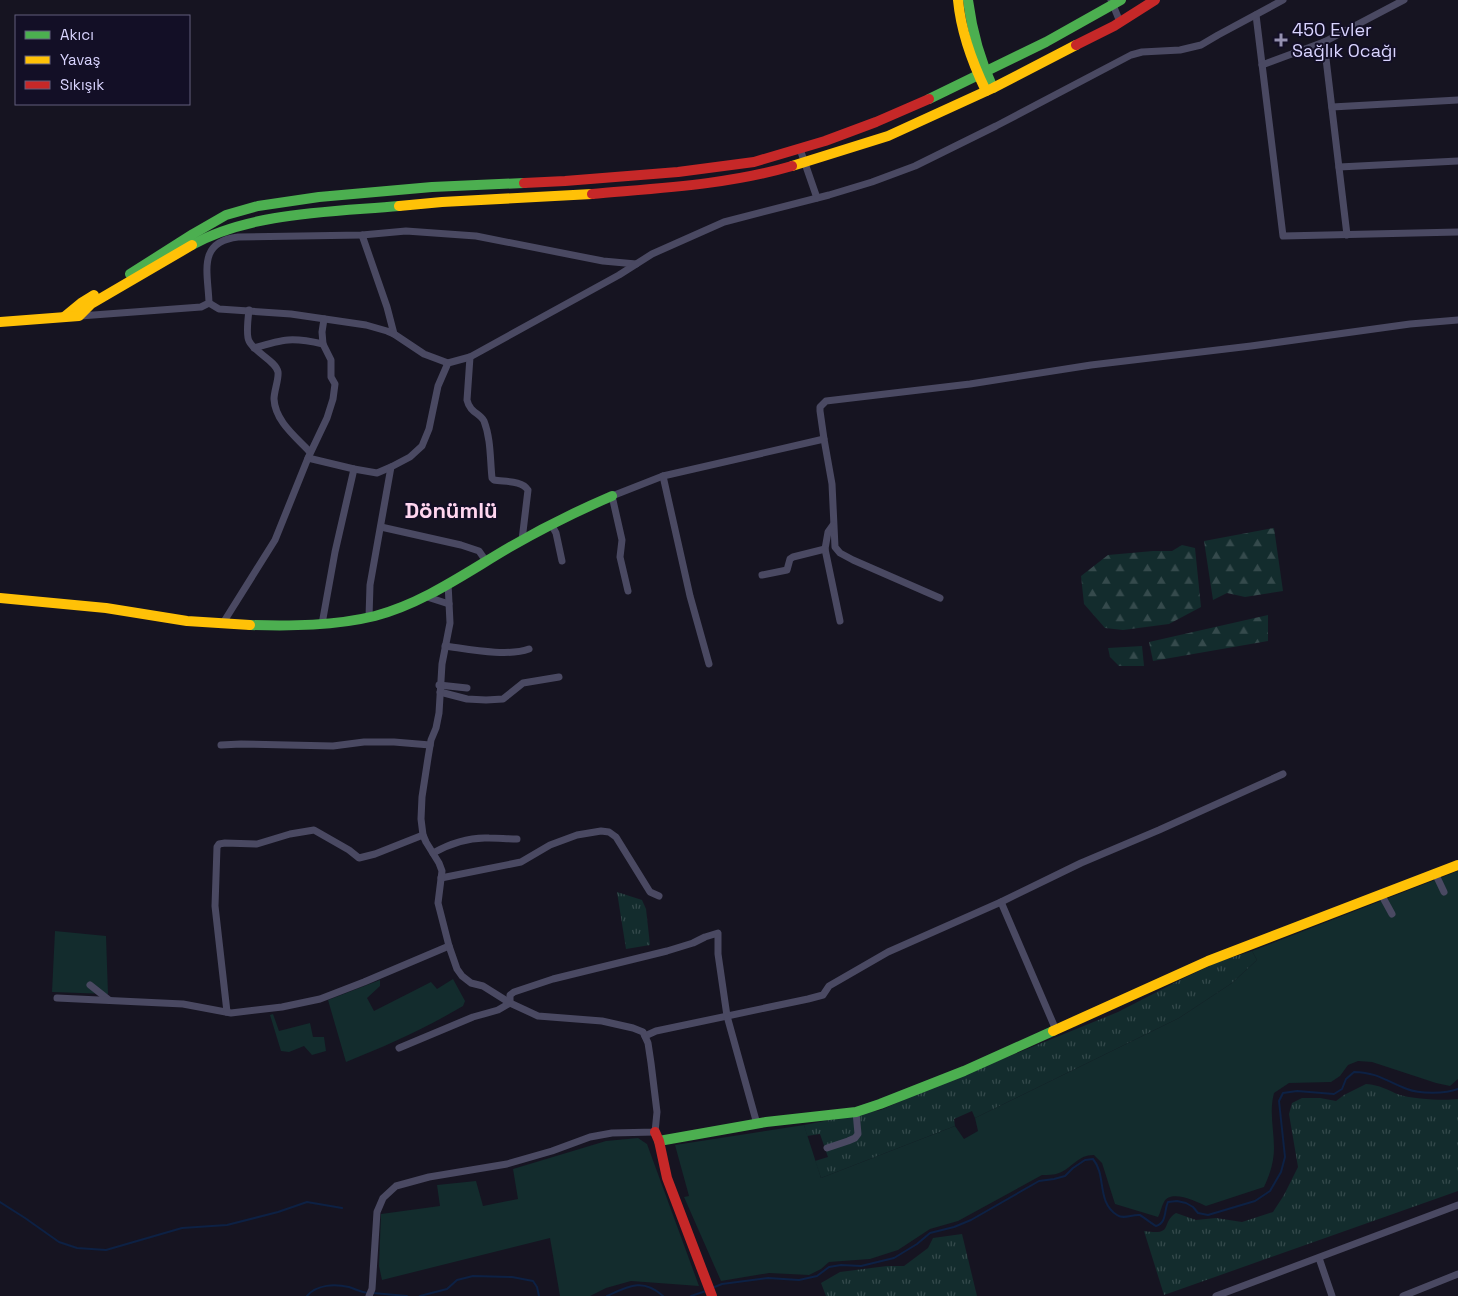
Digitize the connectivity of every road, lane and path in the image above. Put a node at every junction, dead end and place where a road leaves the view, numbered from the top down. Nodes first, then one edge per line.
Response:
1 (958, 0) edge
2 (968, 0) edge
3 (1155, 0) edge
4 (1284, 0) edge
5 (1404, 0) edge
6 (1115, 2) edge
7 (1256, 14) junction
8 (1120, 22) junction
9 (1324, 42) junction
10 (1262, 65) junction
11 (982, 74) junction
12 (990, 90) junction
13 (1458, 100) edge
14 (1332, 108) junction
15 (800, 149) junction
16 (1458, 161) edge
17 (804, 162) junction
18 (1339, 167) junction
19 (817, 198) junction
20 (1458, 232) edge
21 (362, 235) junction
22 (1347, 235) junction
23 (637, 264) junction
24 (209, 303) junction
25 (249, 310) junction
26 (79, 316) junction
27 (64, 317) junction
28 (324, 319) junction
29 (1458, 320) edge
30 (0, 322) edge
31 (394, 334) junction
32 (323, 344) junction
33 (254, 348) junction
34 (470, 357) junction
35 (448, 363) junction
36 (824, 439) junction
37 (309, 455) junction
38 (391, 467) junction
39 (354, 469) junction
40 (663, 476) junction
41 (612, 496) junction
42 (551, 524) junction
43 (833, 524) junction
44 (380, 527) junction
45 (522, 540) junction
46 (825, 549) junction
47 (562, 561) dead end
48 (486, 562) junction
49 (762, 575) dead end
50 (448, 583) junction
51 (628, 591) dead end
52 (424, 596) junction
53 (0, 598) edge
54 (940, 598) dead end
55 (450, 604) junction
56 (369, 617) junction
57 (840, 621) dead end
58 (223, 623) junction
59 (322, 624) junction
60 (445, 646) junction
61 (529, 649) dead end
62 (709, 664) dead end
63 (559, 677) dead end
64 (440, 688) junction
65 (466, 688) dead end
66 (222, 745) dead end
67 (430, 745) junction
68 (1283, 774) dead end
69 (423, 835) junction
70 (517, 839) dead end
71 (433, 853) junction
72 (1458, 865) edge
73 (1435, 873) junction
74 (442, 878) junction
75 (1444, 892) dead end
76 (1381, 894) junction
77 (659, 896) dead end
78 (1002, 902) junction
79 (1392, 914) dead end
80 (449, 946) junction
81 (90, 985) dead end
82 (57, 998) dead end
83 (109, 1000) junction
84 (510, 1003) junction
85 (227, 1012) junction
86 (727, 1016) junction
87 (1056, 1030) junction
88 (645, 1036) junction
89 (399, 1048) dead end
90 (856, 1112) junction
91 (758, 1124) junction
92 (657, 1136) junction
93 (827, 1148) dead end
94 (1458, 1206) edge
95 (1318, 1258) junction
96 (1458, 1274) edge
97 (710, 1292) edge
98 (371, 1293) edge
99 (1216, 1296) edge
100 (1332, 1296) edge
101 (1403, 1296) edge

1 - 11 street
2 - 11 street
3 - 8 street
4 - 7 street
5 - 9 street
6 - 8 street
6 - 11 street
7 - 10 street
7 - 19 street
8 - 12 street
9 - 10 street
9 - 14 street
10 - 22 street
11 - 12 street
11 - 15 street
12 - 17 street
13 - 14 street
14 - 18 street
15 - 17 street
15 - 27 street
16 - 18 street
17 - 19 street
17 - 26 street
18 - 22 street
19 - 23 street
20 - 22 street
21 - 23 street
21 - 24 street
21 - 31 street
23 - 34 street
24 - 25 street
24 - 26 street
25 - 28 street
25 - 33 street
26 - 27 street
27 - 30 street
28 - 31 street
28 - 32 street
29 - 36 street
31 - 35 street
32 - 33 street
32 - 37 street
33 - 37 street
34 - 35 street
34 - 45 street
35 - 38 street
36 - 40 street
36 - 43 street
37 - 39 street
37 - 58 street
38 - 39 street
38 - 44 street
39 - 59 street
40 - 41 street
40 - 62 street
41 - 42 street
41 - 51 street
42 - 45 street
42 - 47 street
43 - 46 street
43 - 54 street
44 - 48 street
44 - 56 street
45 - 48 street
46 - 49 street
46 - 57 street
48 - 50 street
50 - 52 street
50 - 55 street
52 - 55 street
52 - 56 street
53 - 58 street
55 - 60 street
56 - 59 street
58 - 59 street
60 - 61 street
60 - 64 street
63 - 64 street
64 - 65 street
64 - 67 street
66 - 67 street
67 - 69 street
68 - 78 street
69 - 71 street
69 - 85 street
70 - 71 street
71 - 74 street
72 - 73 street
73 - 75 street
73 - 76 street
74 - 77 street
74 - 80 street
76 - 79 street
76 - 87 street
78 - 86 street
78 - 87 street
80 - 84 street
80 - 85 street
81 - 83 street
82 - 83 street
83 - 85 street
84 - 86 street
84 - 88 street
84 - 89 street
86 - 88 street
86 - 91 street
87 - 90 street
88 - 92 street
90 - 91 street
90 - 93 street
91 - 92 street
92 - 97 street
92 - 98 street
94 - 95 street
95 - 99 street
95 - 100 street
96 - 101 street

